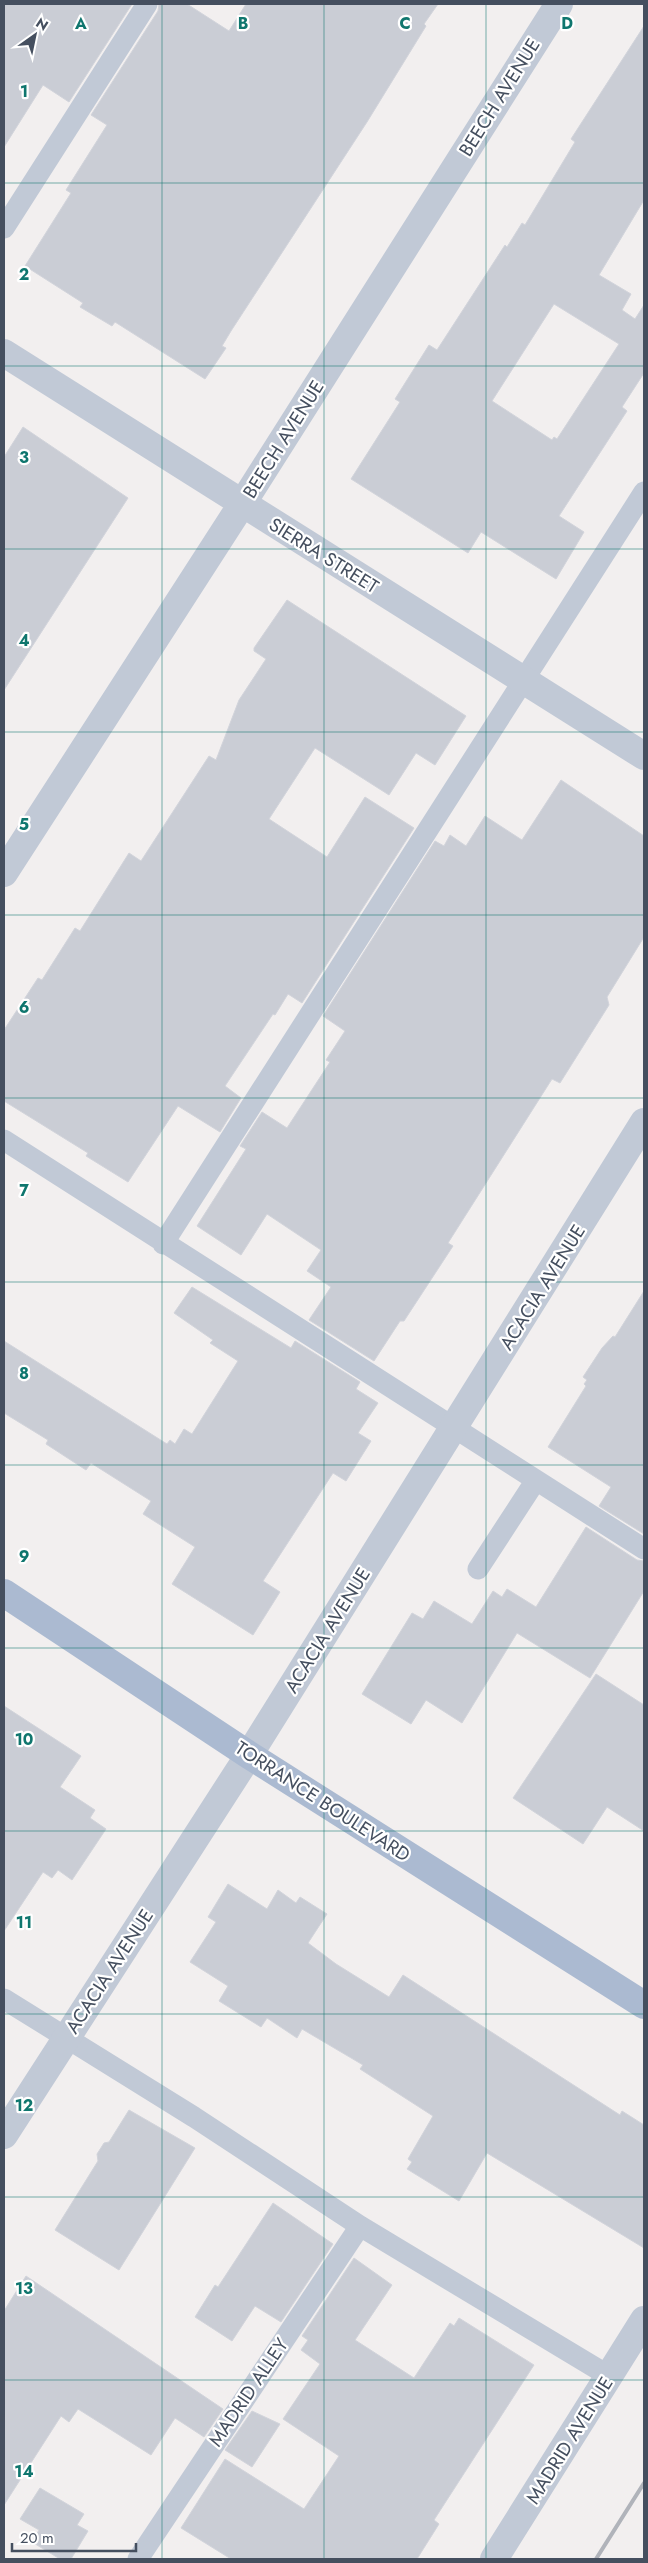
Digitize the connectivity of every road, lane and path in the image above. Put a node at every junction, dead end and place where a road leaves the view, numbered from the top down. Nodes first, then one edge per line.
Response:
1 (147, 4) edge
2 (558, 4) edge
3 (4, 228) edge
4 (4, 353) edge
5 (644, 492) edge
6 (242, 504) junction
7 (524, 680) junction
8 (644, 756) edge
9 (4, 873) edge
10 (644, 1122) edge
11 (4, 1140) edge
12 (163, 1244) junction
13 (454, 1428) junction
14 (536, 1480) junction
15 (644, 1549) edge
16 (478, 1569) dead end
17 (4, 1593) edge
18 (250, 1755) junction
19 (4, 1999) edge
20 (644, 2005) edge
21 (65, 2039) junction
22 (4, 2134) edge
23 (360, 2226) junction
24 (644, 2320) edge
25 (609, 2376) junction
26 (138, 2559) edge
27 (494, 2559) edge

1 - 3 lane
2 - 6 street, BEECH AVENUE
4 - 6 street, SIERRA STREET
5 - 7 lane
6 - 7 street, SIERRA STREET
6 - 9 street, BEECH AVENUE
7 - 8 street, SIERRA STREET
7 - 12 lane
10 - 13 street, ACACIA AVENUE
11 - 12 lane
12 - 13 lane
13 - 14 lane
13 - 18 street, ACACIA AVENUE
14 - 15 lane
14 - 16 lane
17 - 18 main road, TORRANCE BOULEVARD
18 - 20 main road, TORRANCE BOULEVARD
18 - 21 street, ACACIA AVENUE
19 - 21 lane
21 - 22 street, ACACIA AVENUE
21 - 23 lane
23 - 25 lane
23 - 26 lane, MADRID ALLEY
24 - 25 street, MADRID AVENUE
25 - 27 street, MADRID AVENUE

